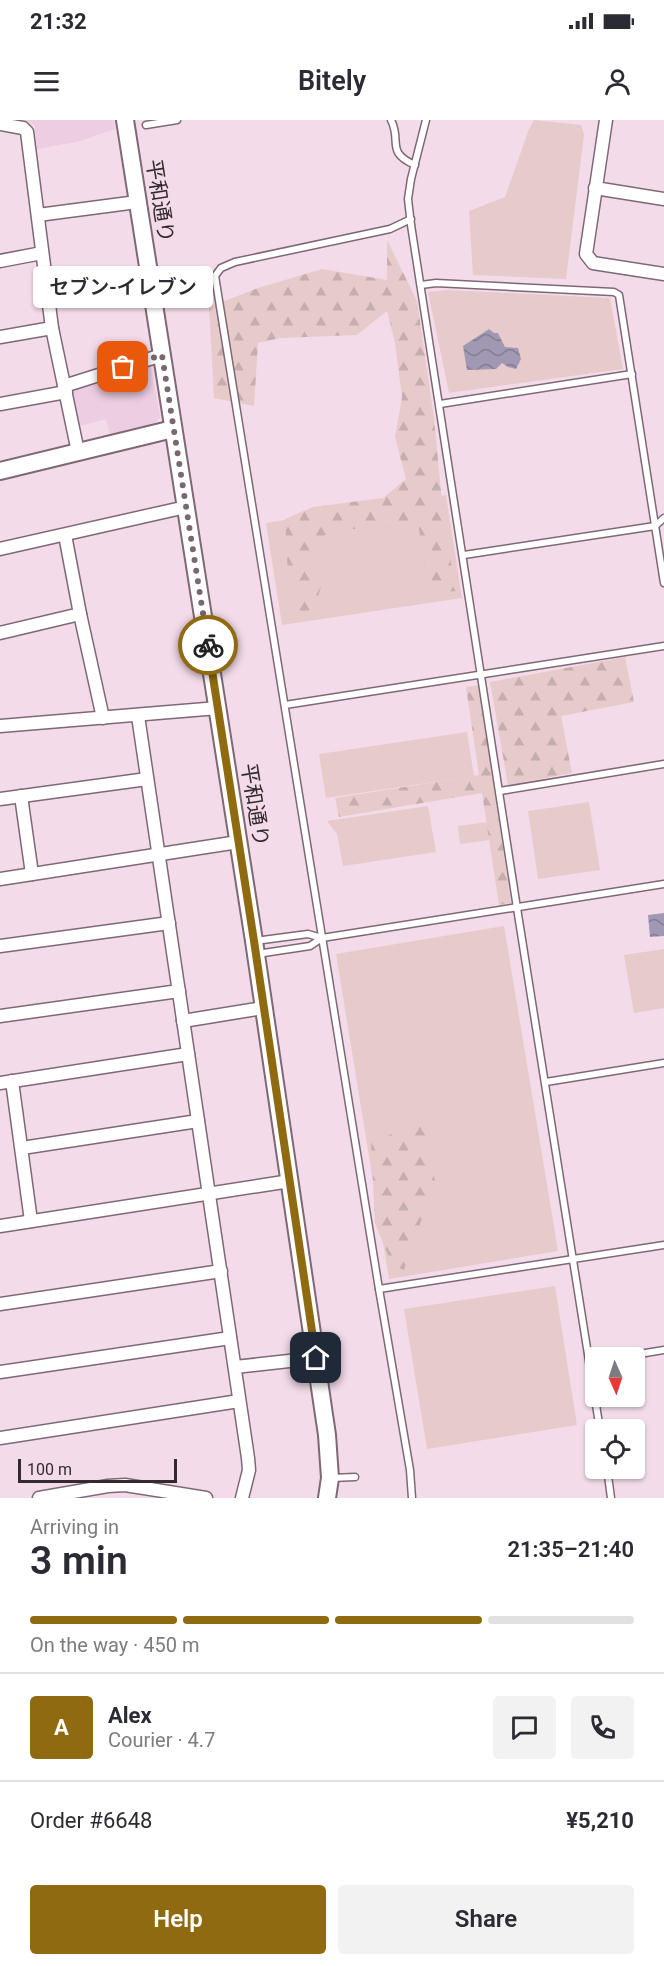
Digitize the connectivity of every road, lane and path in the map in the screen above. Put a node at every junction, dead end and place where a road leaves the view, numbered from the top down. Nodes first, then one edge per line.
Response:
1 (125, 120) edge
2 (177, 120) edge
3 (391, 120) edge
4 (426, 120) edge
5 (606, 120) edge
6 (0, 124) edge
7 (146, 125) dead end
8 (414, 165) junction
9 (595, 188) junction
10 (664, 199) edge
11 (137, 202) junction
12 (38, 215) junction
13 (411, 219) junction
14 (42, 253) junction
15 (0, 261) edge
16 (664, 274) edge
17 (421, 285) junction
18 (52, 328) junction
19 (0, 337) edge
20 (162, 355) junction
21 (632, 374) junction
22 (65, 389) junction
23 (0, 404) edge
24 (440, 404) junction
25 (173, 429) junction
26 (78, 452) junction
27 (0, 471) edge
28 (186, 507) junction
29 (664, 518) edge
30 (655, 526) junction
31 (65, 535) junction
32 (0, 549) edge
33 (464, 555) junction
34 (664, 583) edge
35 (80, 614) junction
36 (0, 633) edge
37 (664, 646) edge
38 (482, 675) junction
39 (285, 705) junction
40 (218, 708) junction
41 (138, 716) junction
42 (103, 718) junction
43 (0, 726) edge
44 (664, 764) edge
45 (147, 779) junction
46 (500, 791) junction
47 (21, 796) junction
48 (0, 799) edge
49 (238, 842) junction
50 (158, 854) junction
51 (32, 874) junction
52 (0, 879) edge
53 (664, 884) edge
54 (517, 908) junction
55 (169, 923) junction
56 (322, 938) junction
57 (0, 946) edge
58 (255, 947) junction
59 (179, 991) junction
60 (263, 1008) junction
61 (0, 1016) edge
62 (183, 1021) junction
63 (188, 1054) junction
64 (664, 1064) edge
65 (6, 1082) edge
66 (546, 1082) junction
67 (198, 1121) junction
68 (22, 1148) junction
69 (290, 1181) junction
70 (210, 1194) junction
71 (31, 1221) junction
72 (0, 1226) edge
73 (664, 1245) edge
74 (574, 1259) junction
75 (221, 1271) junction
76 (379, 1289) junction
77 (0, 1304) edge
78 (230, 1338) junction
79 (590, 1347) edge
80 (664, 1350) edge
81 (645, 1353) edge
82 (316, 1358) junction
83 (235, 1367) junction
84 (0, 1372) edge
85 (239, 1401) junction
86 (0, 1438) edge
87 (355, 1477) dead end
88 (330, 1478) junction
89 (608, 1479) edge
90 (39, 1498) edge
91 (206, 1498) edge
92 (242, 1498) edge
93 (327, 1498) edge
94 (339, 1498) edge
95 (412, 1498) edge
96 (611, 1498) edge

1 - 11 street, 平和通り
2 - 7 lane
3 - 8 lane
4 - 8 lane
5 - 9 street
6 - 12 street
8 - 13 lane
9 - 10 street
9 - 16 street
11 - 12 street
11 - 20 street, 平和通り
12 - 14 street
13 - 17 lane
13 - 39 lane
14 - 15 street
14 - 18 street
17 - 21 lane
17 - 24 lane
18 - 19 street
18 - 22 street
20 - 22 street
20 - 25 street, 平和通り
21 - 24 lane
21 - 30 lane
22 - 23 street
22 - 26 street
24 - 33 lane
25 - 26 street
25 - 28 street, 平和通り
26 - 27 street
28 - 31 street
28 - 40 street, 平和通り
29 - 30 lane
30 - 33 lane
30 - 34 lane
31 - 32 street
31 - 35 street
33 - 38 lane
35 - 36 street
35 - 42 street
37 - 38 lane
38 - 39 lane
38 - 46 lane
39 - 56 lane
40 - 41 street
40 - 49 street, 平和通り
41 - 42 street
41 - 45 street
42 - 43 street
44 - 46 lane
45 - 47 street
45 - 50 street
46 - 54 lane
47 - 48 street
47 - 51 street
49 - 50 street
49 - 58 street, 平和通り
50 - 51 street
50 - 55 street
51 - 52 street
53 - 54 lane
54 - 56 lane
54 - 66 lane
55 - 57 street
55 - 59 street
56 - 58 lane
56 - 58 lane
56 - 76 lane
58 - 60 street, 平和通り
59 - 61 street
59 - 62 street
60 - 62 street
60 - 69 street, 平和通り
62 - 63 street
63 - 65 street
63 - 67 street
64 - 66 lane
65 - 68 street
66 - 74 lane
67 - 68 street
67 - 70 street
68 - 71 street
69 - 70 street
69 - 82 street, 平和通り
70 - 71 street
70 - 75 street
71 - 72 street
73 - 74 lane
74 - 76 lane
74 - 79 lane
75 - 77 street
75 - 78 street
76 - 95 lane
78 - 83 street
78 - 84 street
80 - 81 lane
82 - 83 street
82 - 88 street, 平和通り
83 - 85 street
85 - 86 street
85 - 92 street
87 - 88 lane
88 - 93 street, 平和通り
88 - 94 street
89 - 96 lane
90 - 91 street

